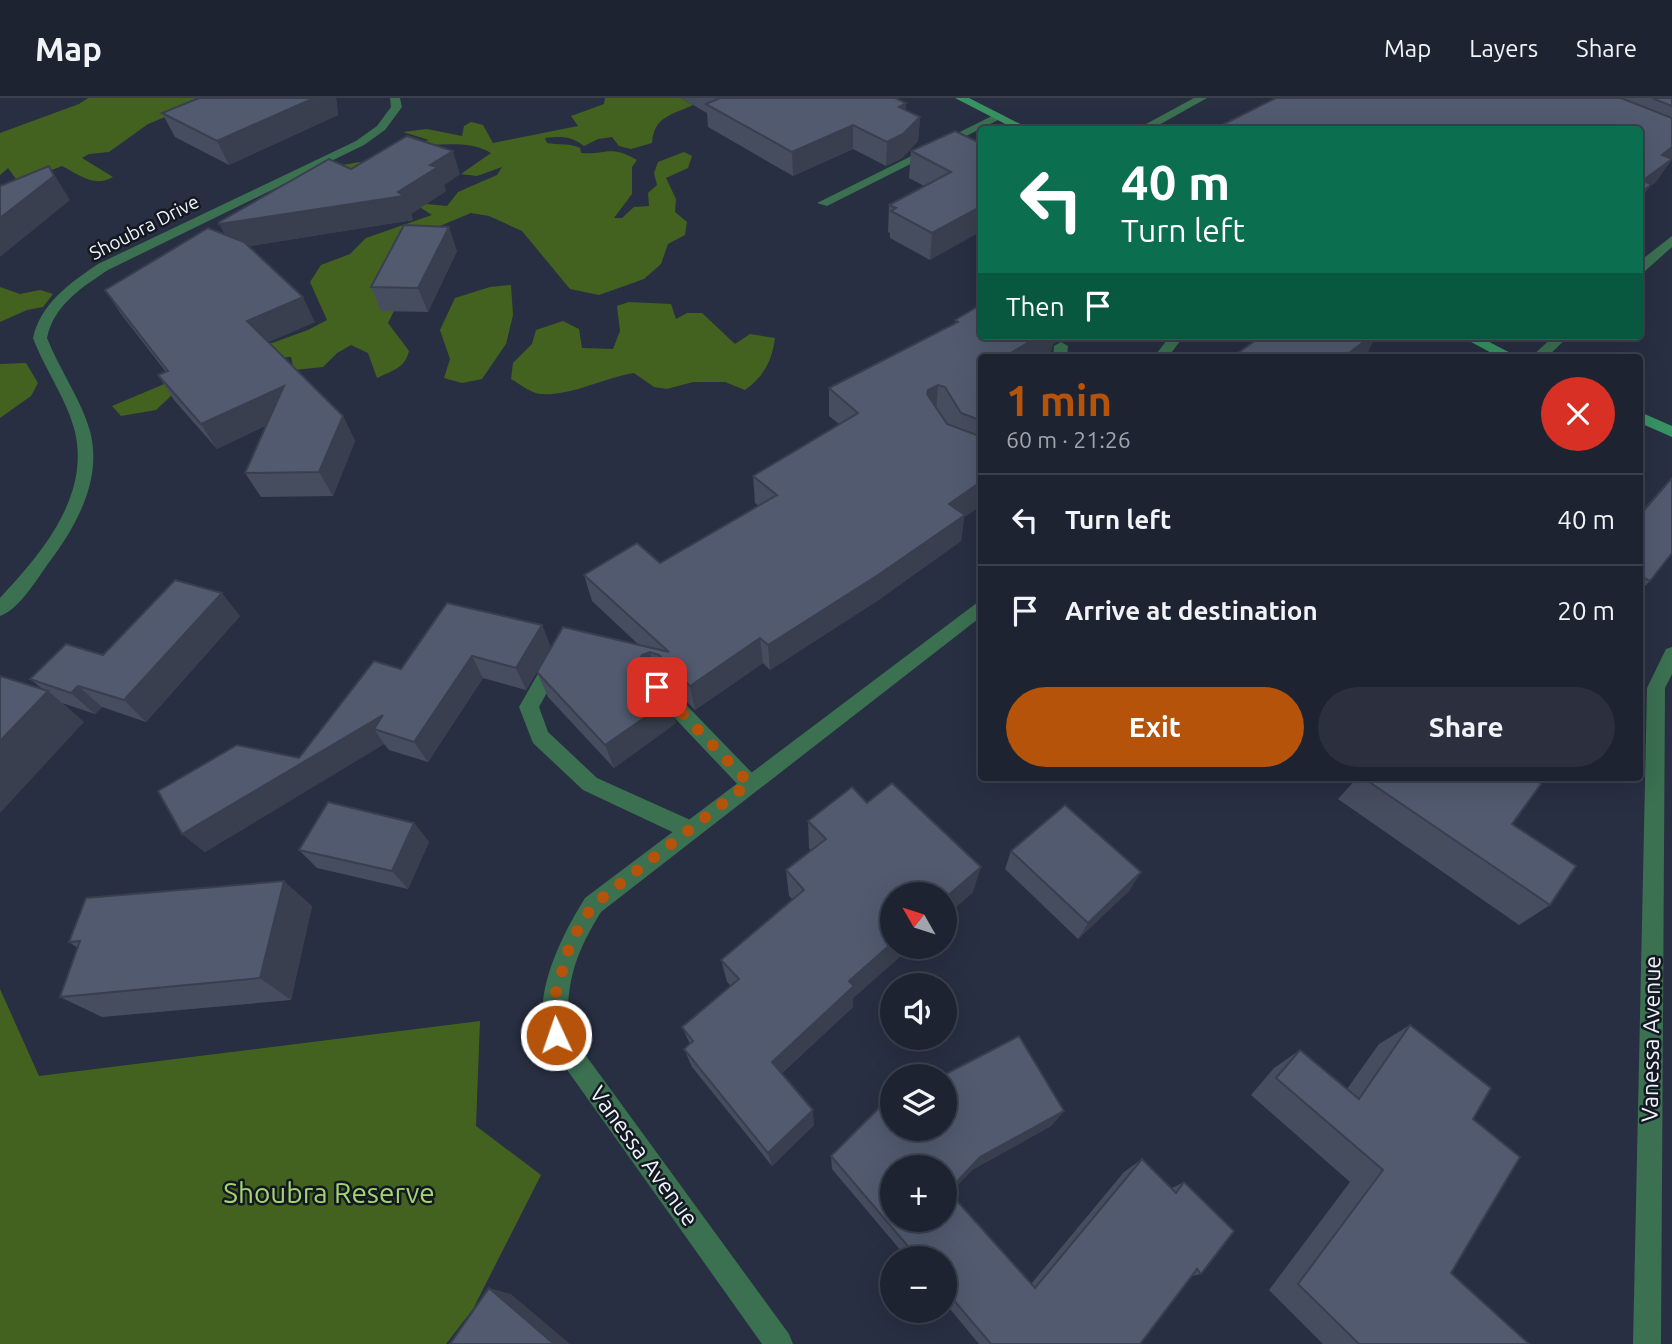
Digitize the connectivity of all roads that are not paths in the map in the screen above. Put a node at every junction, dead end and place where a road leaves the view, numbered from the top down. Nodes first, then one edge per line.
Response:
1 (395, 98) edge
2 (960, 98) edge
3 (1202, 98) edge
4 (998, 116) junction
5 (1019, 126) edge
6 (1148, 126) edge
7 (823, 202) dead end
8 (1672, 240) edge
9 (1643, 265) edge
10 (1174, 340) edge
11 (1475, 340) edge
12 (1557, 340) edge
13 (1163, 354) edge
14 (1505, 354) edge
15 (1541, 354) edge
16 (1643, 418) edge
17 (1672, 432) edge
18 (0, 609) edge
19 (978, 609) edge
20 (561, 651) edge
21 (1672, 654) edge
22 (657, 687) edge
23 (749, 783) junction
24 (690, 830) junction
25 (779, 1344) edge
26 (1647, 1344) edge

1 - 18 street, Shoubra Drive
2 - 4 main road
3 - 6 street
4 - 5 main road
4 - 7 street
8 - 9 street
10 - 13 street
11 - 14 main road
12 - 15 street
16 - 17 main road
19 - 23 street, Vanessa Avenue
20 - 24 street
21 - 26 street, Vanessa Avenue
22 - 23 street
23 - 24 street, Vanessa Avenue
24 - 25 street, Vanessa Avenue

